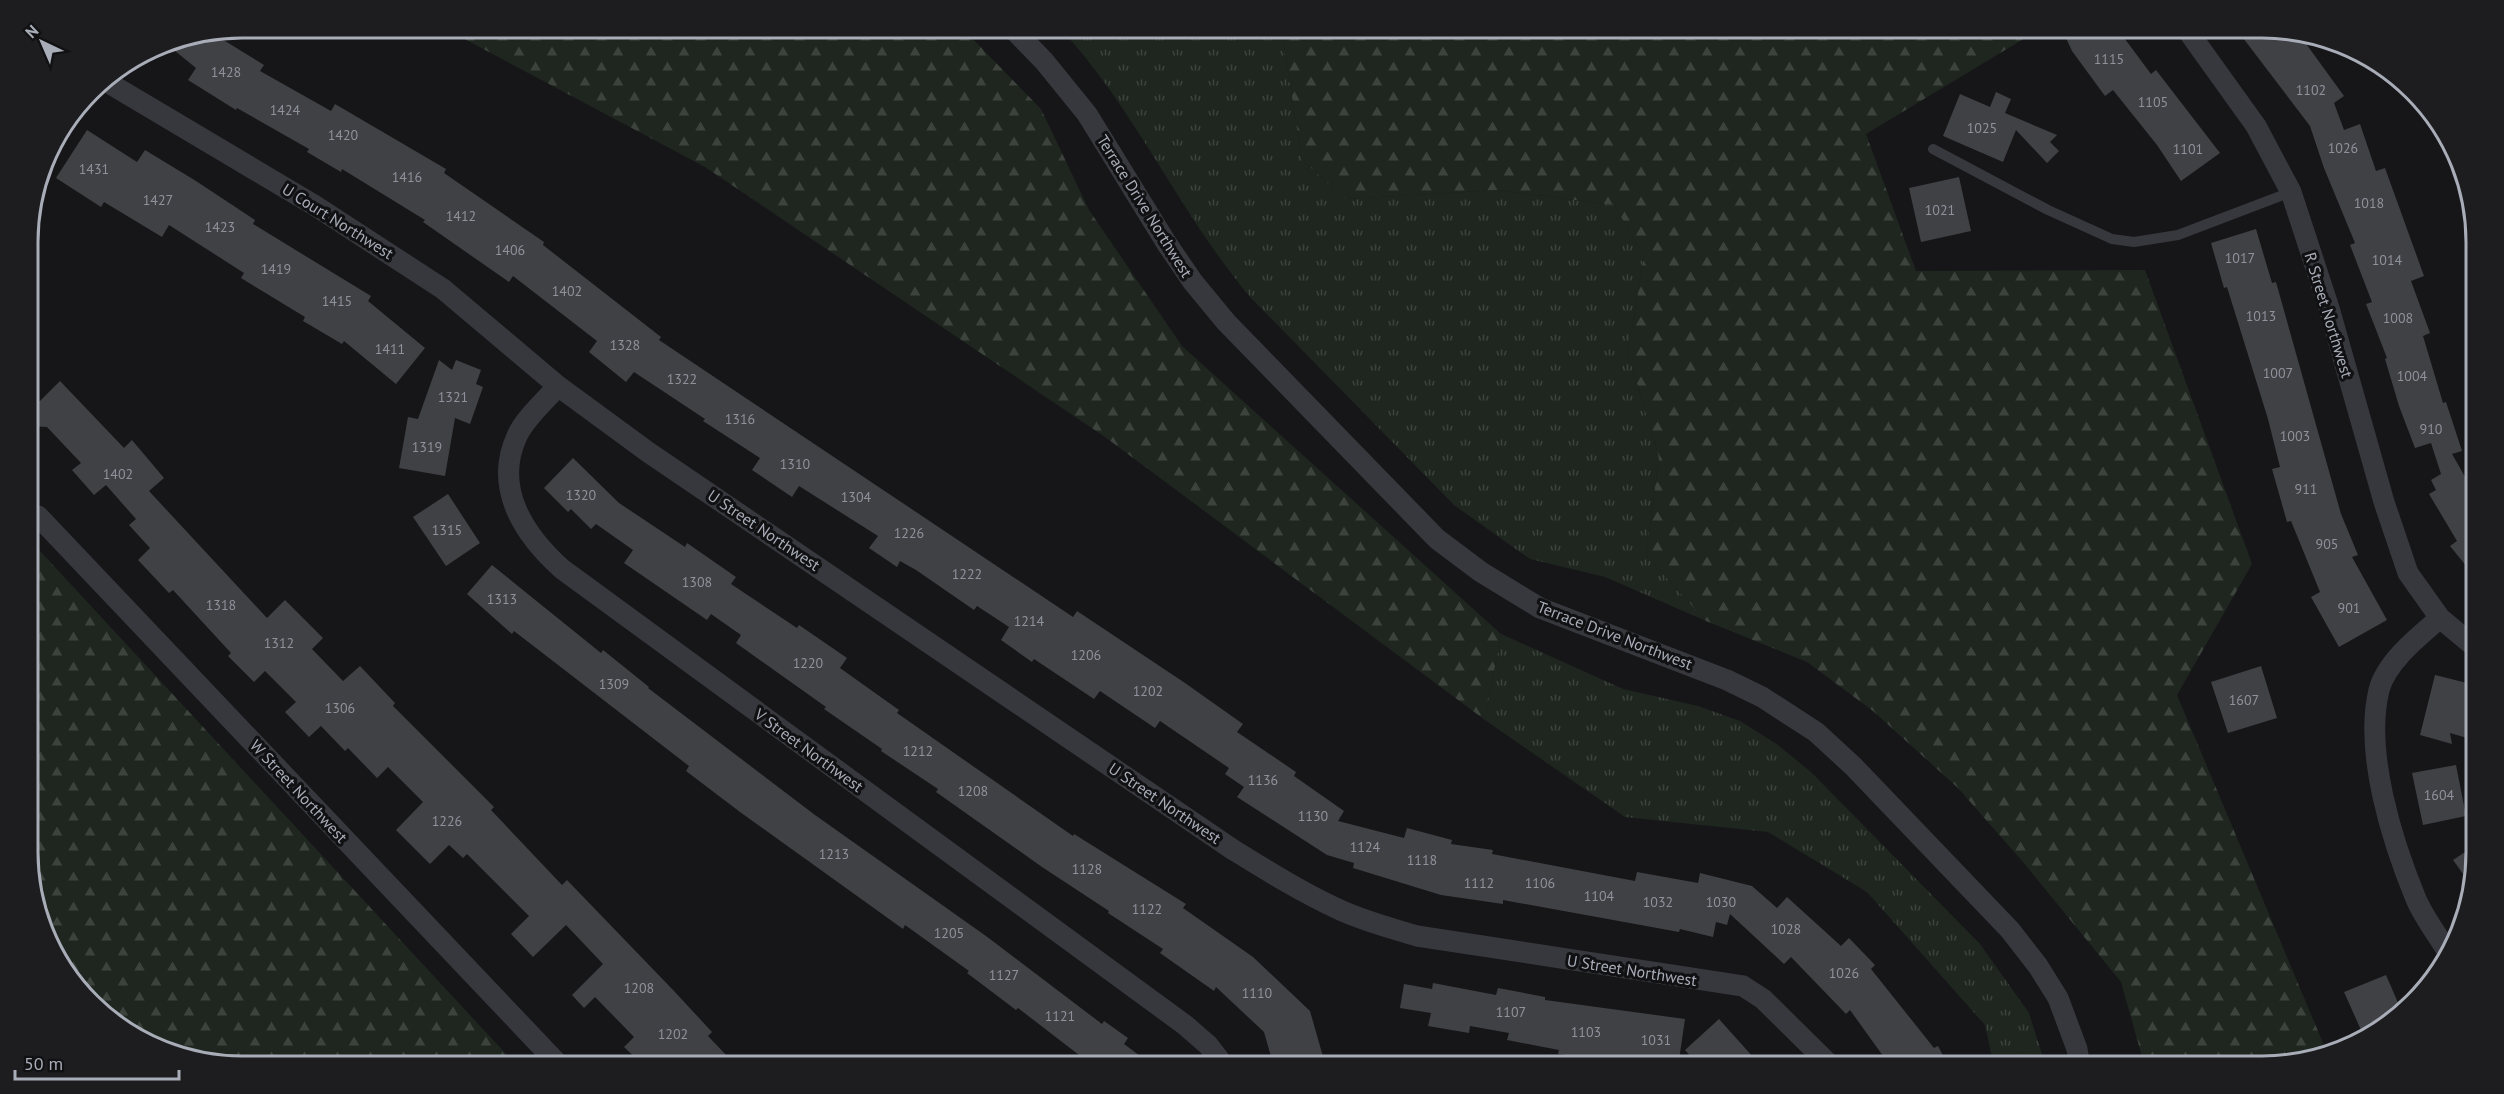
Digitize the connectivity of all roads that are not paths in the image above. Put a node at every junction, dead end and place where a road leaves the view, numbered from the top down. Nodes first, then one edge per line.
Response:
1 (1022, 38) edge
2 (2193, 38) edge
3 (111, 85) edge
4 (1933, 149) dead end
5 (2291, 192) junction
6 (558, 386) junction
7 (38, 516) dead end
8 (2440, 618) junction
9 (2466, 640) edge
10 (2444, 945) edge
11 (551, 1056) edge
12 (1216, 1056) edge
13 (1821, 1056) edge
14 (2078, 1056) edge

1 - 14 street, Terrace Drive Northwest
2 - 5 street, R Street Northwest
3 - 6 street, U Court Northwest
4 - 5 lane
5 - 8 street, R Street Northwest
6 - 12 street, V Street Northwest
6 - 13 street, U Street Northwest
7 - 11 street, W Street Northwest
8 - 9 street, R Street Northwest
8 - 10 street

